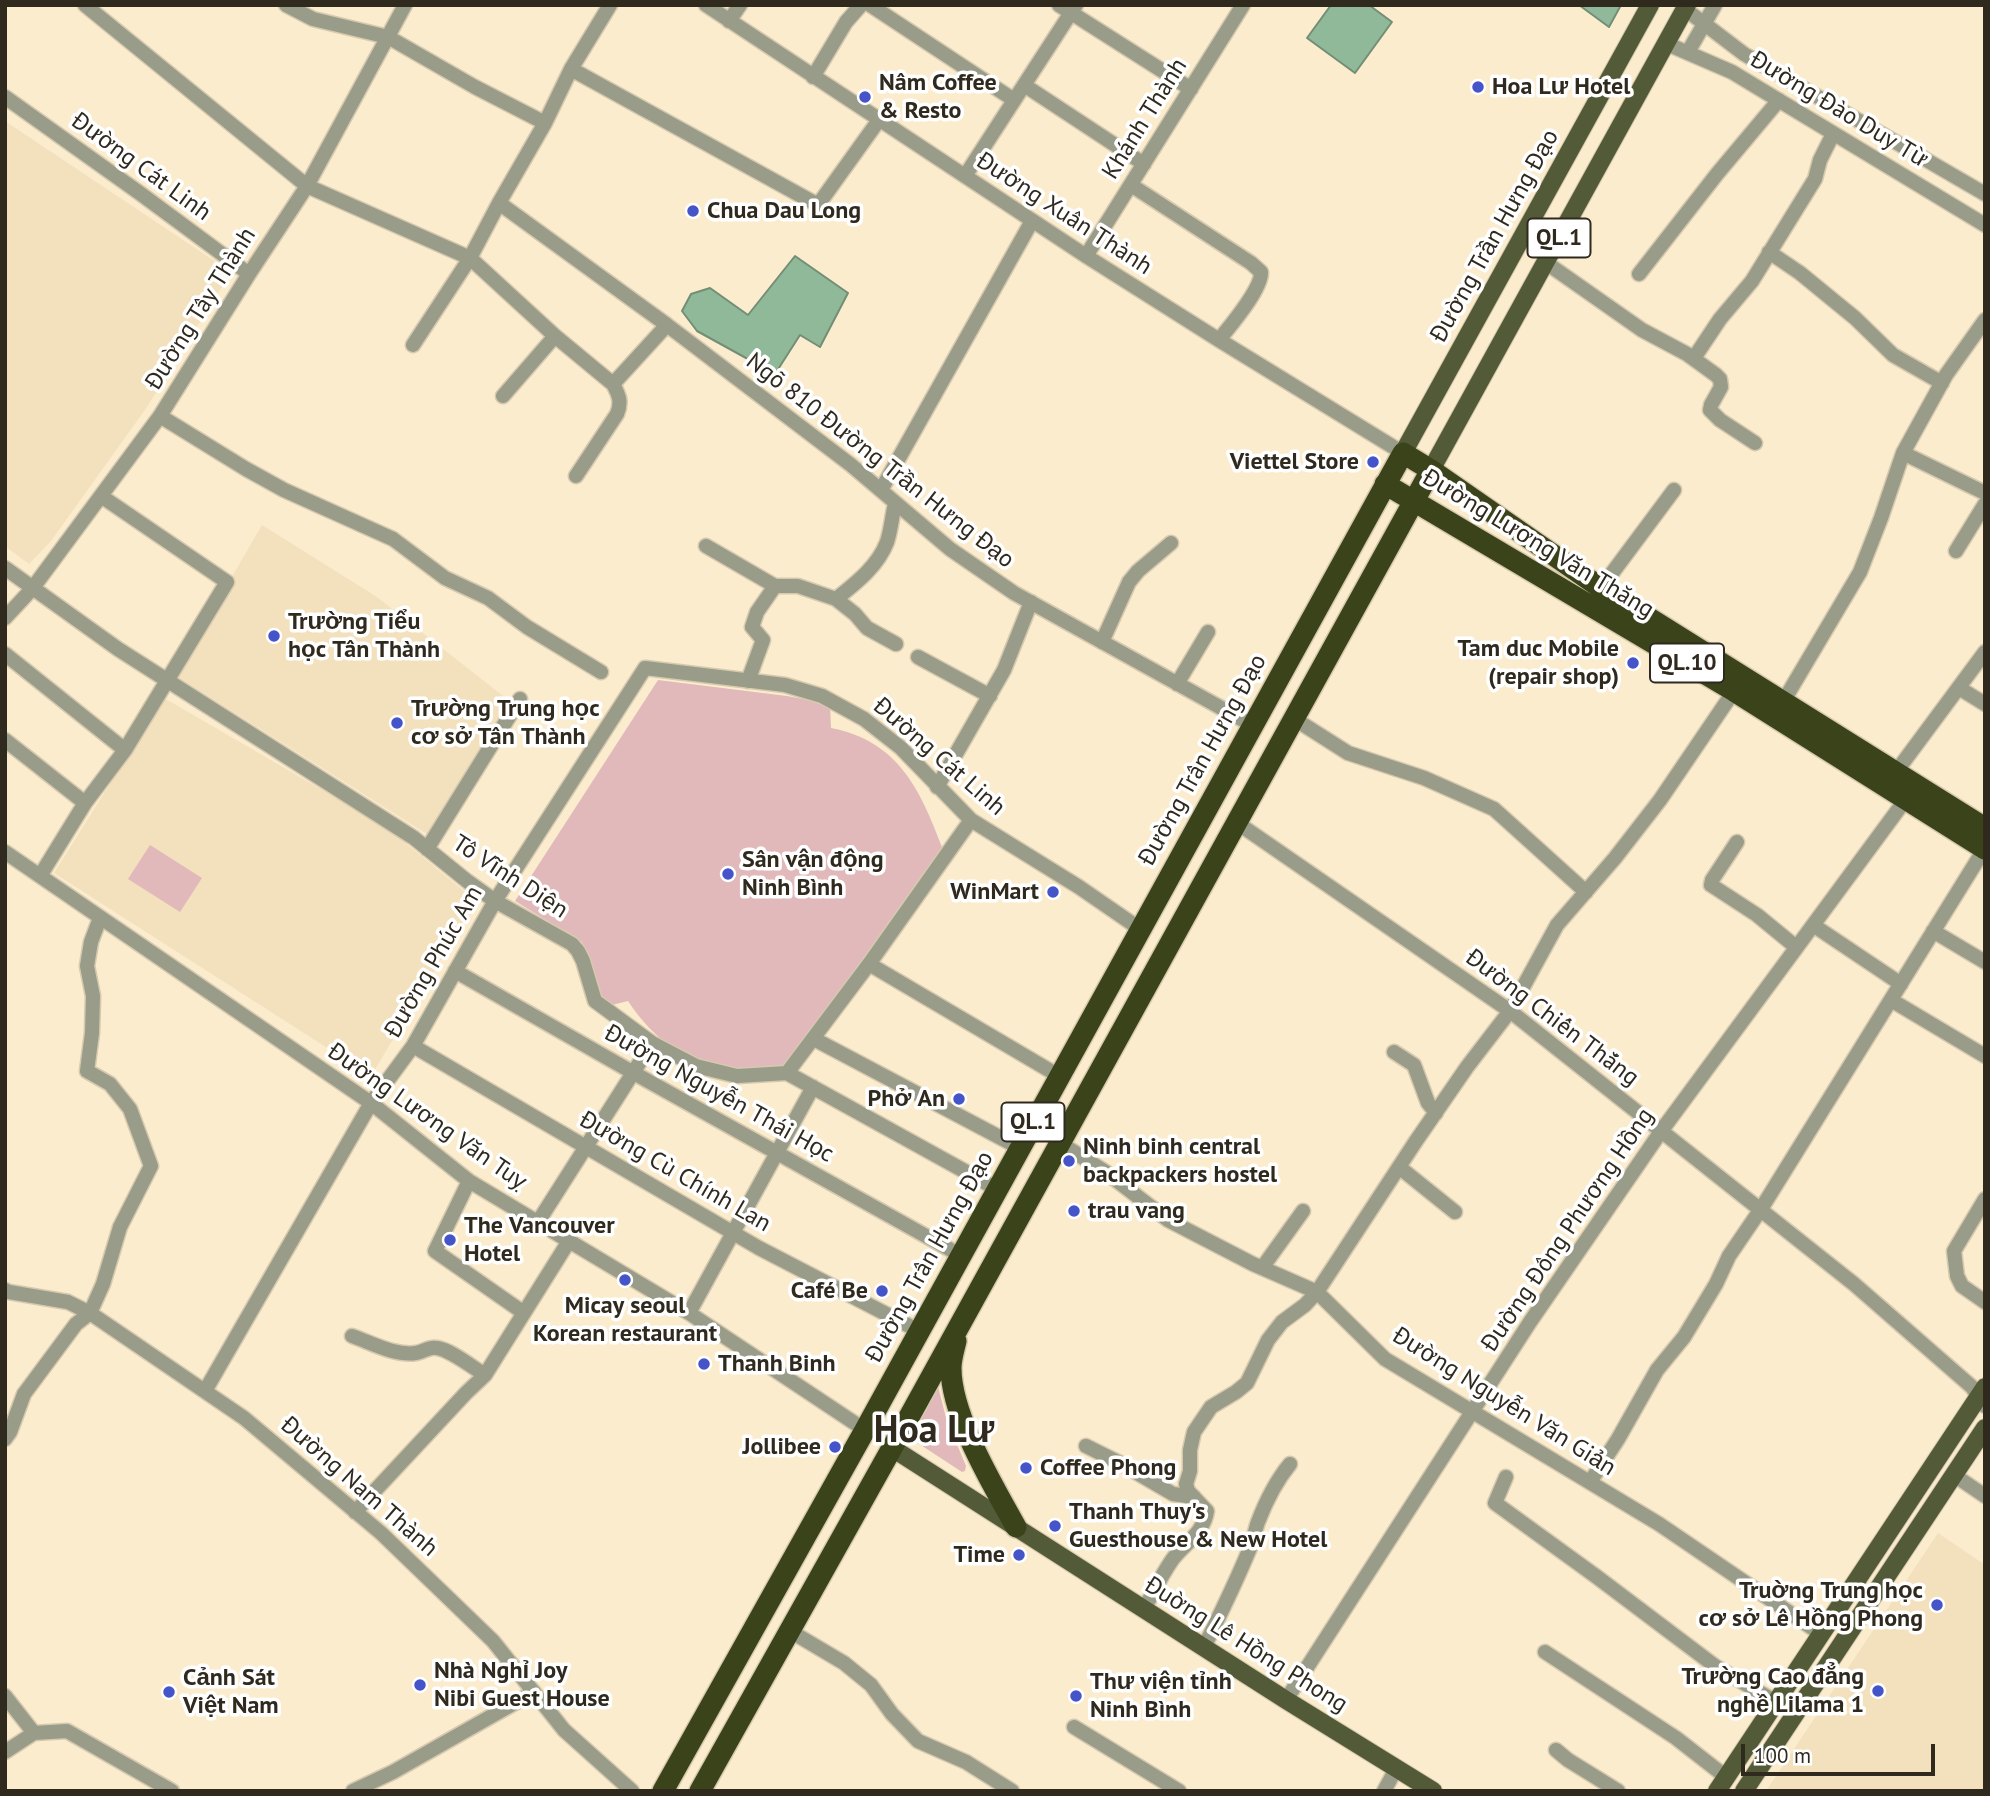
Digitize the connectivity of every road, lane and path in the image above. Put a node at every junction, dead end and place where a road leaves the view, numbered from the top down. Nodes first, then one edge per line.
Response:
1 (85, 5) edge
2 (286, 5) edge
3 (405, 5) edge
4 (610, 5) edge
5 (706, 5) edge
6 (740, 5) edge
7 (861, 5) edge
8 (870, 5) edge
9 (1650, 5) edge
10 (1715, 5) edge
11 (1240, 6) edge
12 (1686, 7) edge
13 (1068, 8) edge
14 (729, 21) junction
15 (1704, 24) junction
16 (388, 37) junction
17 (1665, 43) junction
18 (1688, 52) junction
19 (571, 69) junction
20 (813, 77) junction
21 (1024, 85) junction
22 (1191, 89) junction
23 (5, 97) edge
24 (1014, 100) junction
25 (1779, 100) junction
26 (879, 120) junction
27 (545, 123) junction
28 (1833, 134) junction
29 (1883, 135) junction
30 (1870, 156) junction
31 (1144, 164) junction
32 (965, 176) junction
33 (1130, 185) junction
34 (307, 186) junction
35 (1985, 194) edge
36 (499, 203) junction
37 (1032, 220) junction
38 (1985, 225) edge
39 (1769, 252) junction
40 (1086, 256) junction
41 (470, 258) junction
42 (1545, 262) junction
43 (249, 274) junction
44 (1639, 274) dead end
45 (1985, 320) edge
46 (667, 325) junction
47 (555, 336) junction
48 (1219, 340) junction
49 (414, 345) dead end
50 (1694, 358) junction
51 (1942, 383) junction
52 (614, 384) junction
53 (503, 396) dead end
54 (160, 416) junction
55 (1755, 443) dead end
56 (1403, 453) junction
57 (1903, 453) junction
58 (1431, 470) junction
59 (576, 476) dead end
60 (1385, 484) junction
61 (881, 490) junction
62 (1674, 490) dead end
63 (1985, 493) edge
64 (101, 496) junction
65 (1413, 500) junction
66 (895, 504) junction
67 (1985, 504) edge
68 (1171, 543) dead end
69 (706, 546) dead end
70 (1956, 551) dead end
71 (5, 568) edge
72 (775, 586) junction
73 (1601, 588) junction
74 (32, 589) junction
75 (836, 599) junction
76 (1031, 602) junction
77 (5, 618) edge
78 (1208, 632) dead end
79 (1102, 642) junction
80 (895, 644) dead end
81 (1985, 652) edge
82 (5, 654) edge
83 (918, 656) dead end
84 (645, 668) joint
85 (601, 672) dead end
86 (168, 680) junction
87 (748, 681) junction
88 (1177, 684) junction
89 (1959, 688) junction
90 (1734, 691) junction
91 (990, 696) junction
92 (520, 699) dead end
93 (1783, 702) junction
94 (1985, 704) edge
95 (1293, 718) junction
96 (1252, 725) junction
97 (5, 740) edge
98 (125, 750) junction
99 (1896, 772) junction
100 (937, 787) junction
101 (1906, 799) junction
102 (85, 803) junction
103 (971, 820) junction
104 (1236, 822) junction
105 (1985, 828) edge
106 (1737, 842) dead end
107 (1985, 848) edge
108 (427, 849) junction
109 (5, 852) edge
110 (40, 876) junction
111 (1586, 892) junction
112 (495, 901) junction
113 (100, 918) junction
114 (1813, 925) junction
115 (1140, 929) junction
116 (1933, 931) junction
117 (1796, 947) junction
118 (1985, 962) edge
119 (869, 964) junction
120 (455, 971) junction
121 (1901, 984) junction
122 (1891, 1000) junction
123 (1510, 1011) junction
124 (814, 1039) junction
125 (652, 1042) junction
126 (413, 1046) junction
127 (1394, 1052) dead end
128 (1985, 1056) edge
129 (632, 1072) junction
130 (787, 1073) junction
131 (1059, 1076) junction
132 (813, 1087) junction
133 (371, 1103) junction
134 (1436, 1113) junction
135 (1662, 1130) junction
136 (1060, 1143) junction
137 (586, 1146) junction
138 (1020, 1148) junction
139 (776, 1153) junction
140 (1399, 1167) junction
141 (469, 1181) junction
142 (997, 1189) junction
143 (1985, 1199) edge
144 (1761, 1209) junction
145 (1303, 1211) dead end
146 (1455, 1212) dead end
147 (538, 1222) junction
148 (733, 1233) junction
149 (569, 1241) junction
150 (960, 1255) junction
151 (1262, 1268) junction
152 (5, 1290) edge
153 (1317, 1292) junction
154 (1985, 1302) edge
155 (524, 1312) junction
156 (90, 1313) junction
157 (689, 1313) junction
158 (958, 1327) junction
159 (919, 1331) junction
160 (352, 1336) dead end
161 (485, 1375) junction
162 (205, 1391) junction
163 (1982, 1397) edge
164 (1472, 1412) junction
165 (1985, 1428) edge
166 (865, 1430) junction
167 (5, 1439) edge
168 (1086, 1446) dead end
169 (892, 1448) junction
170 (1290, 1464) dead end
171 (1954, 1475) junction
172 (1506, 1477) dead end
173 (1590, 1482) junction
174 (1985, 1496) edge
175 (1194, 1497) junction
176 (355, 1512) junction
177 (1016, 1527) junction
178 (1848, 1594) junction
179 (1867, 1606) junction
180 (1144, 1609) junction
181 (790, 1631) junction
182 (1821, 1634) junction
183 (1204, 1647) junction
184 (1545, 1652) dead end
185 (534, 1692) junction
186 (5, 1696) edge
187 (1286, 1700) junction
188 (1776, 1702) junction
189 (1074, 1727) dead end
190 (34, 1733) junction
191 (1556, 1750) dead end
192 (5, 1752) edge
193 (1396, 1769) junction
194 (1721, 1784) edge
195 (172, 1791) edge
196 (353, 1791) edge
197 (632, 1791) edge
198 (663, 1791) edge
199 (700, 1791) edge
200 (1012, 1791) edge
201 (1179, 1791) edge
202 (1384, 1791) edge
203 (1433, 1791) edge
204 (1618, 1791) edge
205 (1744, 1791) edge

1 - 34 street
2 - 16 street
3 - 16 street, Đường Tây Thành
4 - 19 street
5 - 14 street, Đường Xuân Thành
6 - 14 street
7 - 20 street
8 - 24 street
9 - 56 main road, Đường Trần Hưng Đạo / QL.1
10 - 15 street
11 - 22 street, Khánh Thành
12 - 15 street, Đường Đào Duy Từ
12 - 17 main road, QL.1
13 - 21 street
13 - 22 street
14 - 20 street, Đường Xuân Thành
15 - 18 street
15 - 29 street, Đường Đào Duy Từ
16 - 27 street
16 - 34 street, Đường Tây Thành
17 - 18 street, Đường Đào Duy Từ
17 - 42 main road, QL.1
18 - 25 street, Đường Đào Duy Từ
19 - 26 street
19 - 27 street
20 - 26 street, Đường Xuân Thành
21 - 24 street
21 - 31 street
22 - 31 street, Khánh Thành
23 - 43 street, Đường Cát Linh
24 - 32 street
25 - 28 street, Đường Đào Duy Từ
25 - 44 street
26 - 32 street, Đường Xuân Thành
27 - 36 street
28 - 30 street, Đường Đào Duy Từ
28 - 39 street
29 - 30 street
29 - 35 street, Đường Đào Duy Từ
30 - 38 street, Đường Đào Duy Từ
31 - 33 street, Khánh Thành
32 - 37 street, Đường Xuân Thành
33 - 40 street, Khánh Thành
33 - 48 street
34 - 41 street
34 - 43 street, Đường Tây Thành
36 - 41 street
36 - 46 street, Ngõ 810 Đường Trần Hưng Đạo
37 - 40 street, Đường Xuân Thành
37 - 61 street
39 - 50 street
39 - 51 street
40 - 48 street, Đường Xuân Thành
41 - 47 street
41 - 49 street
42 - 50 street
42 - 58 main road, QL.1
43 - 54 street, Đường Tây Thành
45 - 51 street
46 - 52 street
46 - 61 street, Ngõ 810 Đường Trần Hưng Đạo
47 - 52 street
47 - 53 street
48 - 56 street, Đường Xuân Thành
50 - 55 street
51 - 57 street
52 - 59 street
54 - 64 street, Đường Tây Thành
54 - 85 street
56 - 58 highway, Đường Lương Văn Thăng
56 - 60 highway, Đường Trân Hưng Đạo / QL.1
57 - 63 street
57 - 93 street
58 - 65 highway, QL.1
58 - 73 highway, Đường Lương Văn Thăng / QL.10
60 - 65 highway, Đường Lương Văn Thăng / QL.10
60 - 96 highway, Đường Trân Hưng Đạo / QL.1
61 - 66 street, Ngõ 810 Đường Trần Hưng Đạo
62 - 73 street
64 - 74 street, Đường Tây Thành
64 - 86 street
65 - 90 highway, Đường Lương Văn Thăng / QL.10
65 - 95 highway, QL.1
66 - 75 street
66 - 76 street, Ngõ 810 Đường Trần Hưng Đạo
67 - 70 street
68 - 79 street
69 - 72 street
71 - 74 street, Tô Vĩnh Diện
72 - 75 street
72 - 87 street
73 - 93 highway, Đường Lương Văn Thăng / QL.10
74 - 77 street, Đường Tây Thành
74 - 86 street, Tô Vĩnh Diện
75 - 80 street
76 - 79 street, Ngõ 810 Đường Trần Hưng Đạo
76 - 91 street
78 - 88 street
79 - 88 street, Ngõ 810 Đường Trần Hưng Đạo
81 - 89 street
82 - 98 street
83 - 91 street
84 - 87 street, Đường Cát Linh
84 - 112 street, Đường Phúc Am
86 - 98 street
86 - 108 street, Tô Vĩnh Diện
87 - 100 street, Đường Cát Linh
88 - 96 street, Ngõ 810 Đường Trần Hưng Đạo
89 - 94 street
89 - 99 street
90 - 101 highway, Đường Lương Văn Thăng / QL.10
90 - 111 street
91 - 100 street
92 - 108 street
93 - 99 highway, Đường Lương Văn Thăng / QL.10
95 - 104 highway, QL.1
95 - 111 street
96 - 115 highway, Đường Trân Hưng Đạo / QL.1
97 - 102 street
98 - 102 street
99 - 105 highway, Đường Lương Văn Thăng / QL.10
100 - 103 street, Đường Cát Linh
101 - 107 highway, Đường Lương Văn Thăng / QL.10
101 - 114 street, Đường Đông Phương Hồng
102 - 110 street
103 - 115 street, Đường Cát Linh
103 - 119 street
104 - 123 street, Đường Chiến Thắng
104 - 136 highway, QL.1
106 - 117 street
107 - 116 street
108 - 112 street, Tô Vĩnh Diện
109 - 110 street, Đường Lương Văn Tuỵ
110 - 113 street, Đường Lương Văn Tuỵ
111 - 123 street
112 - 120 street, Đường Phúc Am
112 - 125 street, Tô Vĩnh Diện
113 - 133 street, Đường Lương Văn Tuỵ
113 - 156 street
114 - 117 street, Đường Đông Phương Hồng
114 - 121 street
115 - 131 highway, Đường Trân Hưng Đạo / QL.1
116 - 118 street
116 - 121 street
117 - 135 street, Đường Đông Phương Hồng
119 - 124 street
119 - 131 street
120 - 126 street, Đường Phúc Am
120 - 129 street, Đường Nguyễn Thái Học
121 - 122 street
122 - 128 street
122 - 144 street
123 - 134 street
123 - 135 street, Đường Chiến Thắng
124 - 130 street
124 - 138 street
125 - 129 street
125 - 130 street, Tô Vĩnh Diện
126 - 133 street, Đường Phúc Am
126 - 137 street, Đường Cù Chính Lan
127 - 134 street
129 - 137 street
129 - 139 street, Đường Nguyễn Thái Học
130 - 132 street
131 - 138 highway, Đường Trân Hưng Đạo / QL.1
132 - 139 street
132 - 142 street
133 - 141 street, Đường Lương Văn Tuỵ
133 - 162 street, Đường Phúc Am
134 - 140 street
135 - 144 street, Đường Chiến Thắng
135 - 164 street, Đường Đông Phương Hồng
136 - 151 street, Đường Nguyễn Văn Giản
136 - 158 highway, QL.1
137 - 147 street
137 - 148 street, Đường Cù Chính Lan
138 - 142 highway, Đường Trân Hưng Đạo / QL.1
139 - 148 street
139 - 150 street, Đường Nguyễn Thái Học
140 - 146 street
140 - 153 street
141 - 147 street, Đường Lương Văn Tuỵ
141 - 155 street
142 - 150 highway, Đường Trân Hưng Đạo / QL.1
143 - 154 street
144 - 163 street, Đường Chiến Thắng
144 - 173 street
145 - 151 street
147 - 149 street, Đường Lương Văn Tuỵ
148 - 157 street
148 - 159 street, Đường Cù Chính Lan
149 - 155 street
149 - 157 street, Đường Lương Văn Tuỵ
150 - 159 highway, Đường Trân Hưng Đạo / QL.1
151 - 153 street, Đường Nguyễn Văn Giản
152 - 156 street, Đường Nam Thành
153 - 164 street, Đường Nguyễn Văn Giản
153 - 175 street
155 - 161 street
156 - 162 street, Đường Nam Thành
156 - 167 street
157 - 166 street, Đường Lương Văn Tuỵ
158 - 169 highway, QL.1
158 - 177 highway
159 - 166 highway, Đường Trân Hưng Đạo / QL.1
160 - 161 street
161 - 176 street
162 - 176 street, Đường Nam Thành
163 - 178 main road
164 - 173 street, Đường Nguyễn Văn Giản
164 - 187 street, Đường Đông Phương Hồng
165 - 171 main road
166 - 169 highway
166 - 198 highway, Đường Trân Hưng Đạo / QL.1
168 - 175 street
169 - 177 main road, Đuờng Lê Hồng Phong
169 - 181 highway, QL.1
170 - 183 street
171 - 174 street
171 - 179 main road
172 - 188 street
173 - 182 street, Đường Nguyễn Văn Giản
175 - 180 street
176 - 185 street, Đường Nam Thành
177 - 180 main road, Đuờng Lê Hồng Phong
178 - 179 street
178 - 182 main road
179 - 205 main road
180 - 183 main road, Đuờng Lê Hồng Phong
181 - 199 highway, QL.1
181 - 200 street
182 - 188 main road
183 - 187 main road, Đuờng Lê Hồng Phong
184 - 194 street
185 - 196 street
185 - 197 street, Đường Nam Thành
186 - 190 street
187 - 193 main road, Đuờng Lê Hồng Phong
188 - 194 main road
189 - 201 street
190 - 192 street
190 - 195 street
191 - 204 street
193 - 202 street
193 - 203 main road, Đuờng Lê Hồng Phong

